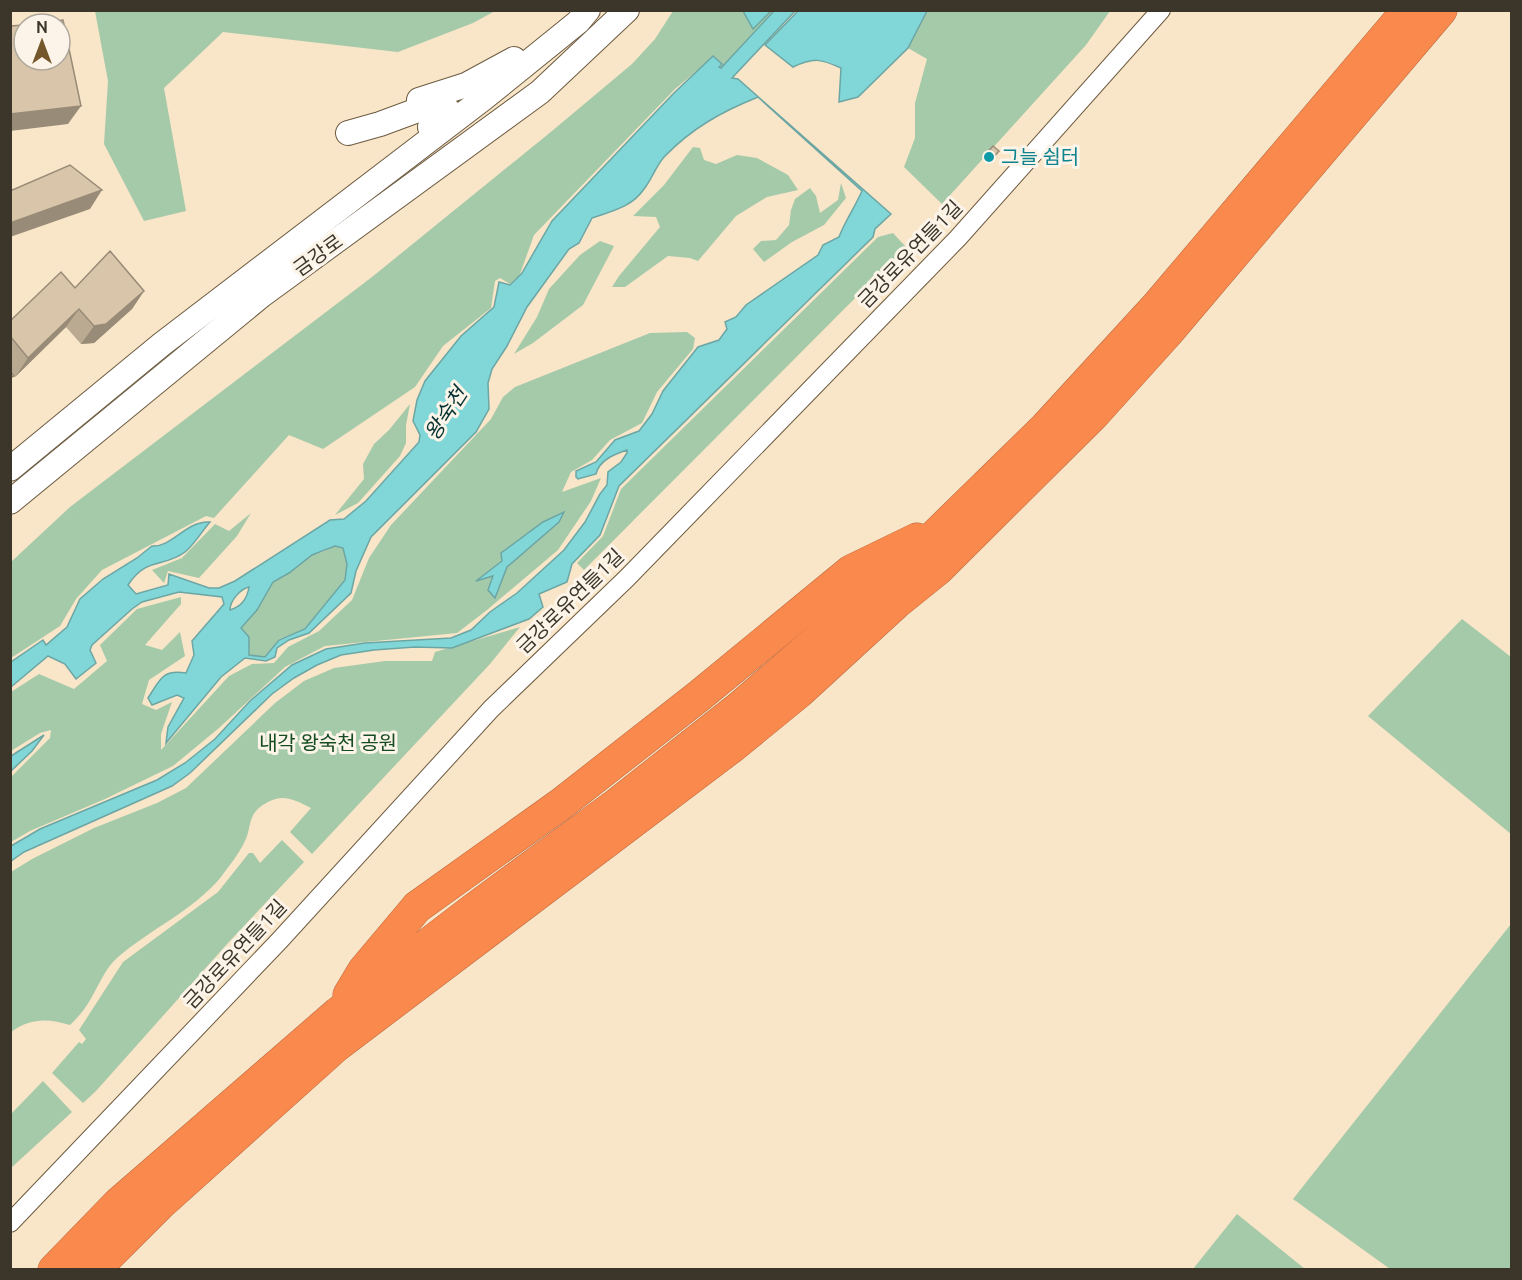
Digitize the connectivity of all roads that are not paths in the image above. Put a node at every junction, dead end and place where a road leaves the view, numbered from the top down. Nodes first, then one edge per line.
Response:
1 (573, 10) edge
2 (588, 10) edge
3 (627, 10) edge
4 (1161, 10) edge
5 (1408, 10) edge
6 (1441, 10) edge
7 (370, 117) dead end
8 (348, 133) dead end
9 (162, 344) junction
10 (10, 469) edge
11 (10, 502) edge
12 (10, 1223) edge
13 (54, 1269) edge
14 (94, 1269) edge

1 - 7 main road
2 - 9 main road, 금강로
3 - 11 main road, 금강로
4 - 12 street, 금강로유연들1길
5 - 13 highway
6 - 14 highway
8 - 9 main road
9 - 10 main road, 금강로

